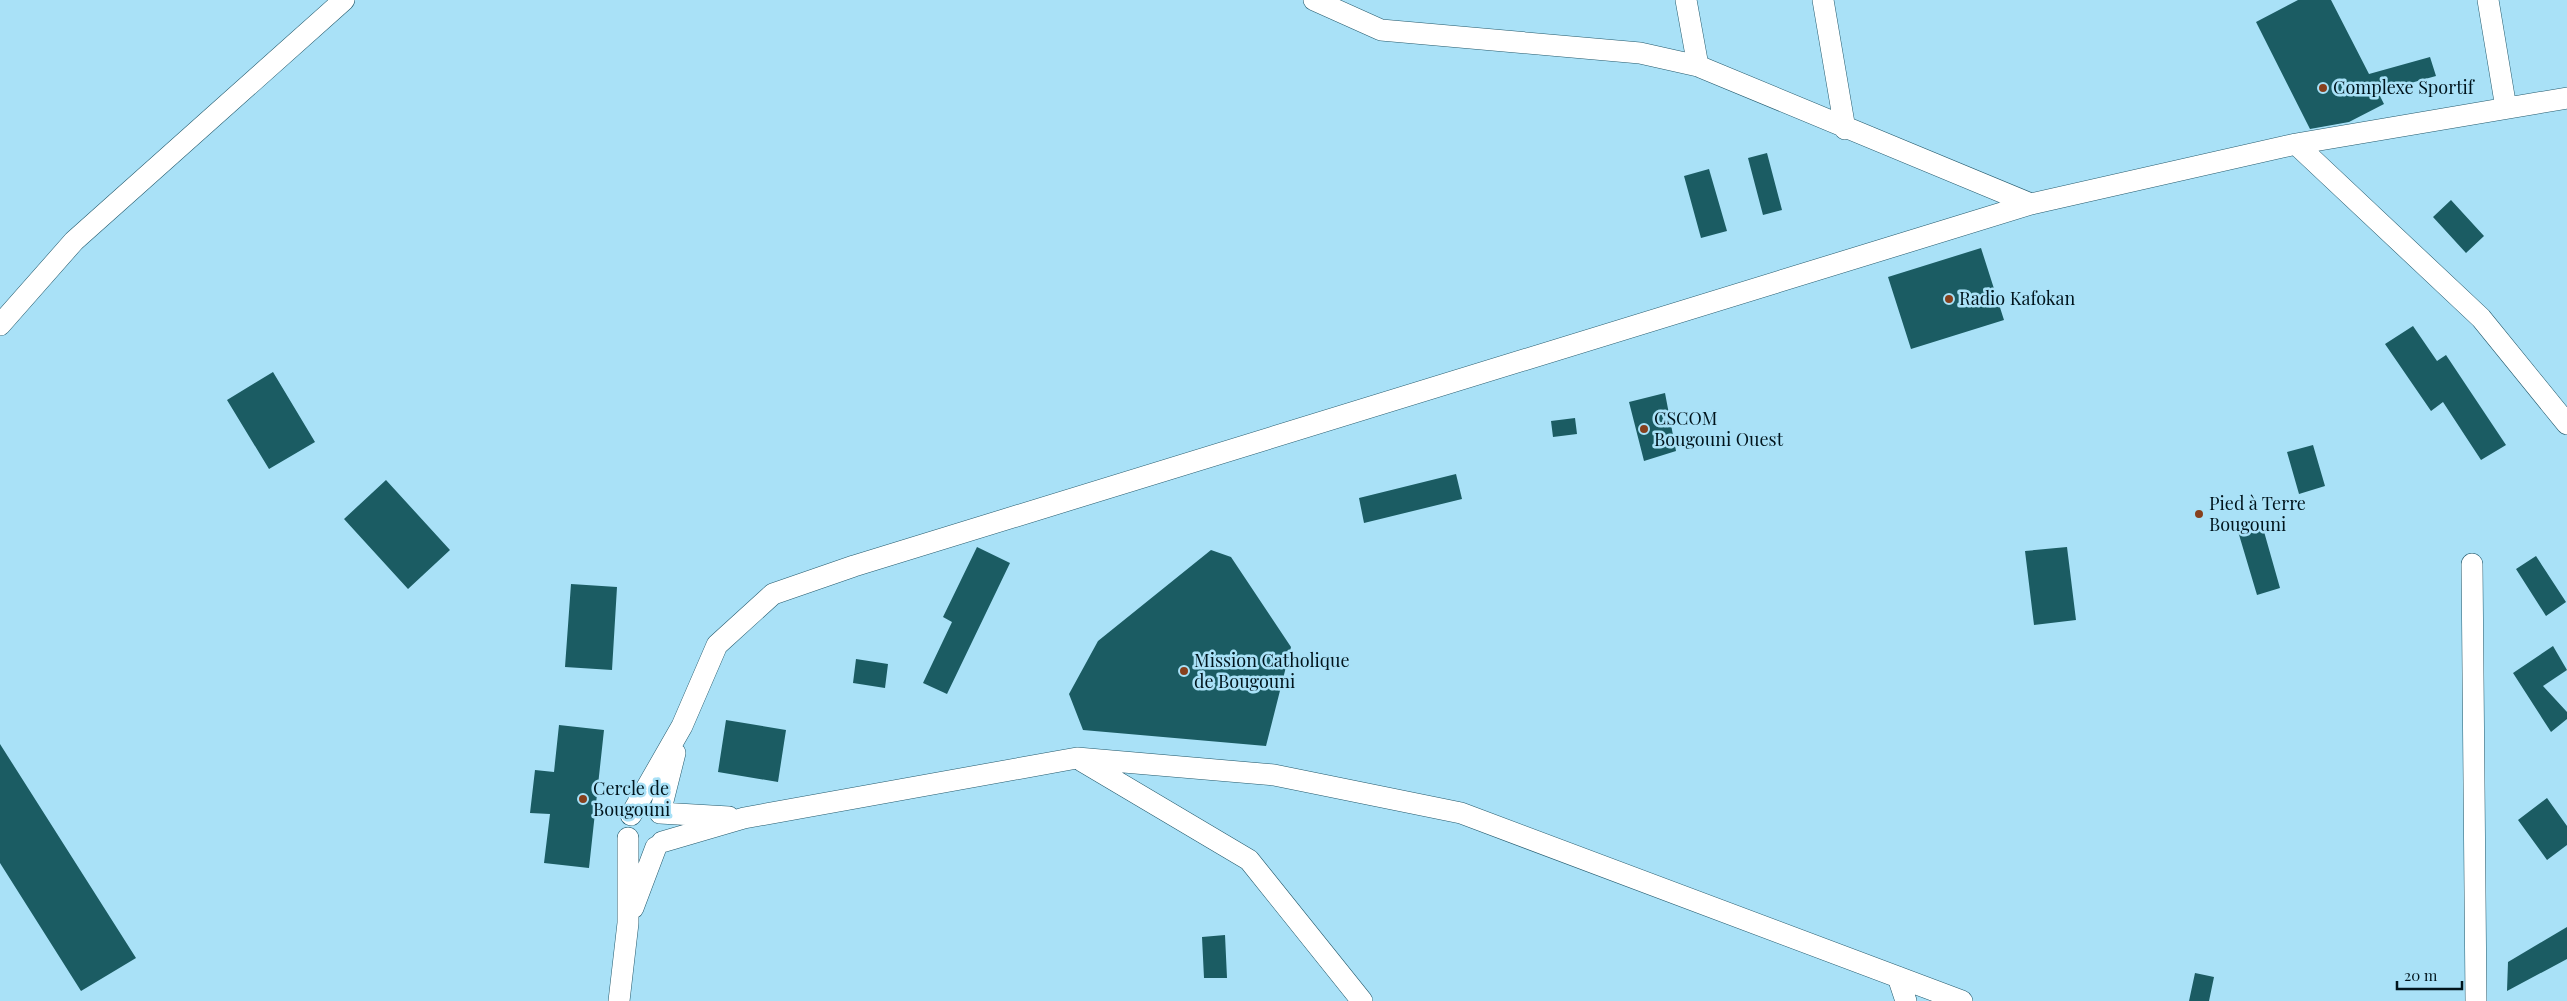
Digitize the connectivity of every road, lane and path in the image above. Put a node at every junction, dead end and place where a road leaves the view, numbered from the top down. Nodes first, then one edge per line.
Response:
1 (344, 0) edge
2 (1314, 0) edge
3 (1686, 0) edge
4 (1823, 0) edge
5 (2488, 0) edge
6 (1698, 66) junction
7 (2567, 98) edge
8 (2506, 108) junction
9 (1845, 129) junction
10 (2296, 144) junction
11 (2031, 204) junction
12 (0, 325) edge
13 (2567, 424) edge
14 (2472, 564) dead end
15 (682, 726) junction
16 (1077, 758) junction
17 (660, 813) junction
18 (631, 815) junction
19 (744, 818) junction
20 (628, 838) junction
21 (659, 845) junction
22 (628, 923) junction
23 (1898, 977) junction
24 (619, 1001) edge
25 (1362, 1001) edge
26 (1906, 1001) edge
27 (1962, 1001) edge
28 (2476, 1001) edge

1 - 12 street
2 - 6 street
3 - 6 street
4 - 9 street
5 - 8 street
6 - 9 street
7 - 8 street
8 - 10 street
9 - 11 street
10 - 11 street
10 - 13 street
11 - 15 street
14 - 28 street
15 - 17 street
15 - 18 street
16 - 19 street
16 - 23 street
16 - 25 street
17 - 18 street
17 - 19 street
17 - 21 street
18 - 20 street
19 - 21 street
20 - 21 street
20 - 22 street
21 - 22 street
22 - 24 street
23 - 26 street
23 - 27 street

